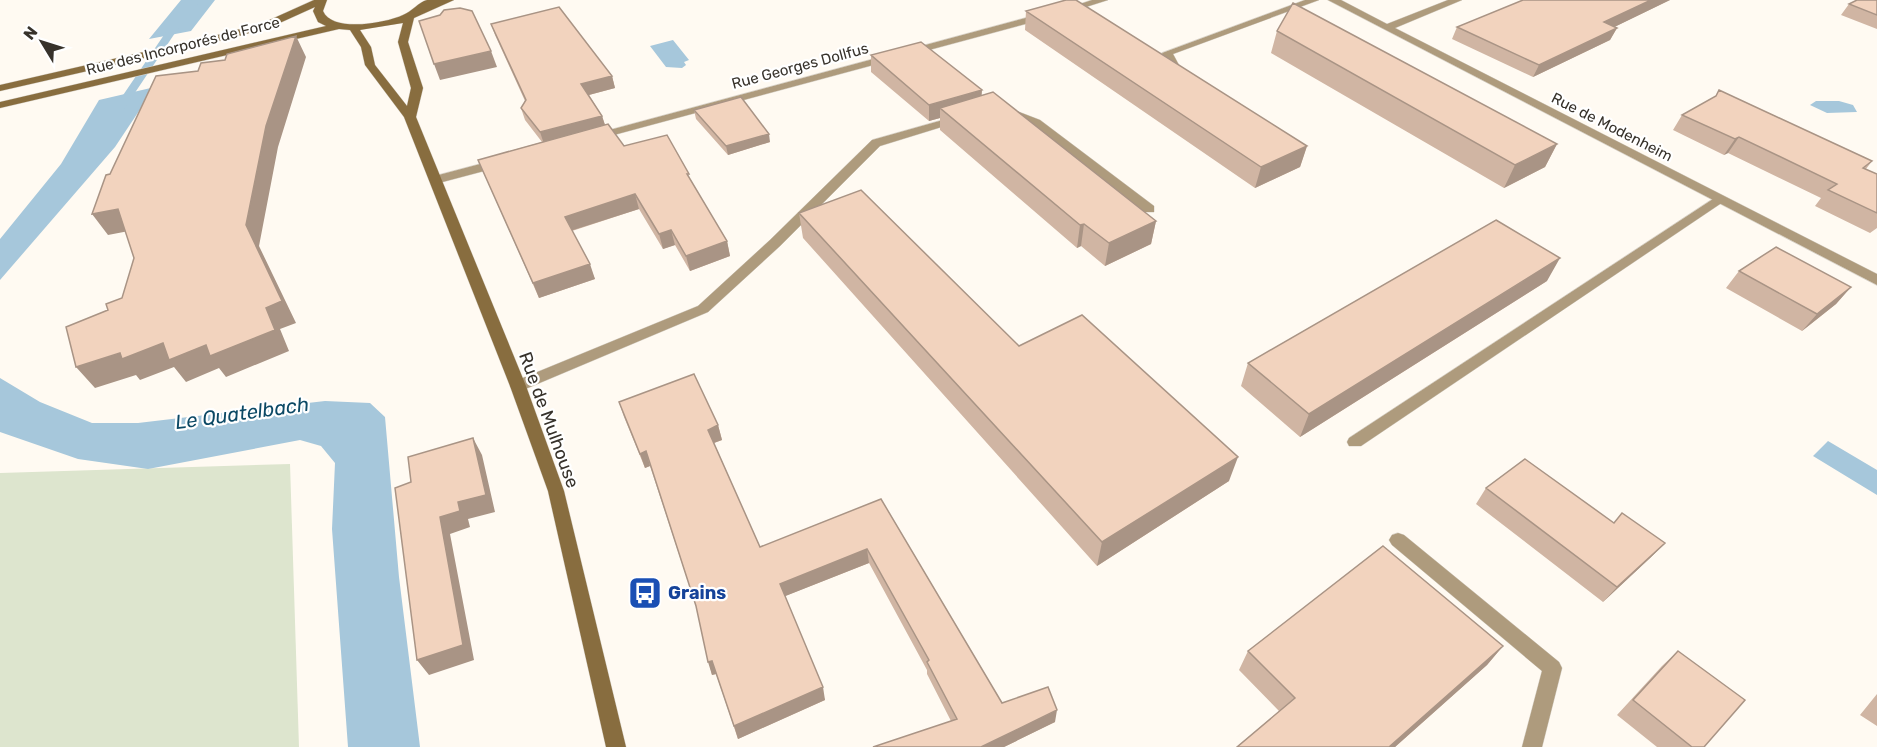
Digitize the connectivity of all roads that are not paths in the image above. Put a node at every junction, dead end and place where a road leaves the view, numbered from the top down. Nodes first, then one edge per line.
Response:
1 (322, 0) edge
2 (432, 0) edge
3 (449, 0) edge
4 (1103, 0) edge
5 (1314, 0) edge
6 (1333, 0) edge
7 (1457, 0) edge
8 (422, 9) junction
9 (409, 17) junction
10 (338, 26) junction
11 (354, 28) junction
12 (1386, 28) junction
13 (1175, 67) edge
14 (0, 88) edge
15 (0, 105) edge
16 (997, 107) edge
17 (975, 113) edge
18 (410, 117) junction
19 (585, 140) edge
20 (516, 159) edge
21 (435, 180) junction
22 (1719, 199) junction
23 (1149, 208) dead end
24 (1877, 280) edge
25 (518, 386) junction
26 (1355, 442) dead end
27 (1398, 540) dead end
28 (616, 747) edge
29 (1532, 747) edge

1 - 10 main road
1 - 14 main road, Rue des Incorporés de Force
2 - 8 main road
3 - 8 main road
4 - 19 street, Rue Georges Dollfus
5 - 13 street
6 - 12 street, Rue de Modenheim
7 - 12 street
8 - 9 main road
9 - 11 main road
9 - 18 main road
10 - 11 main road
10 - 15 main road, Rue des Incorporés de Force
11 - 18 main road, Rue de Mulhouse
12 - 22 street, Rue de Modenheim
16 - 23 street
17 - 25 street
18 - 21 main road, Rue de Mulhouse
20 - 21 street
21 - 25 main road, Rue de Mulhouse
22 - 24 street, Rue de Modenheim
22 - 26 street
25 - 28 main road, Rue de Mulhouse
27 - 29 street

